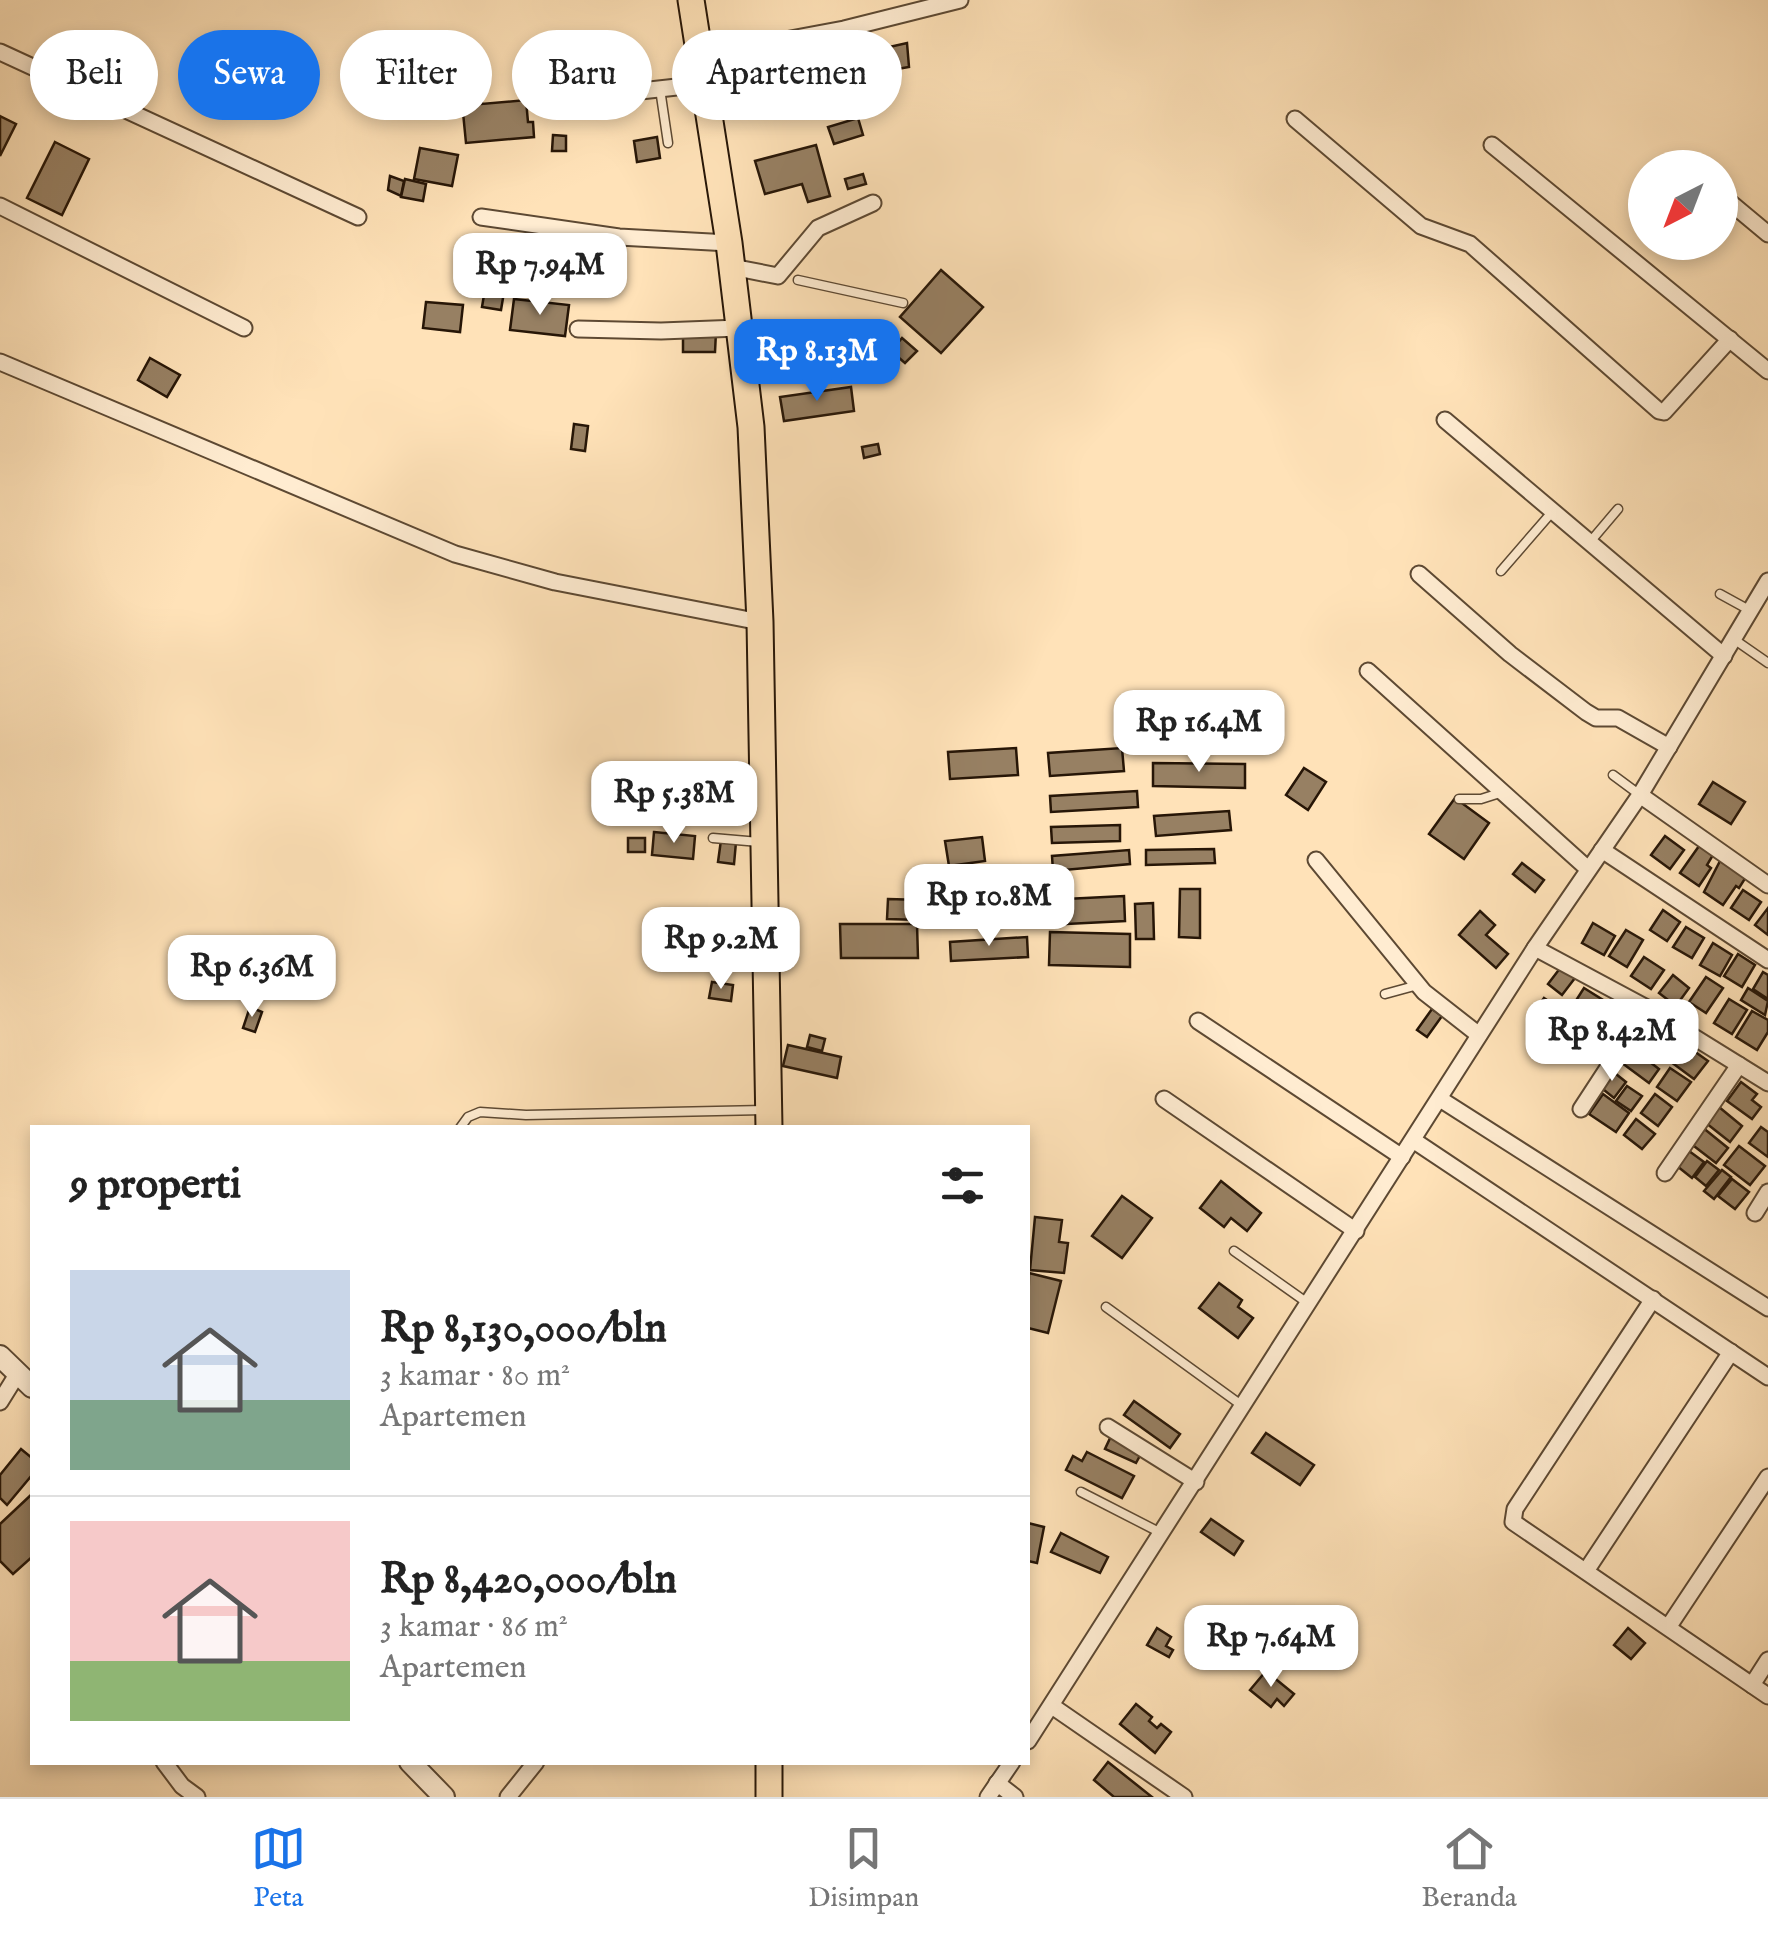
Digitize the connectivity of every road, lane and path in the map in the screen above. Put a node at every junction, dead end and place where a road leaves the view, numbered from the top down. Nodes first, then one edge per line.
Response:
1 (691, 0) edge
2 (960, 0) edge
3 (933, 3) edge
4 (696, 30) edge
5 (839, 30) edge
6 (0, 52) edge
7 (672, 88) edge
8 (660, 89) junction
9 (652, 90) edge
10 (1295, 119) dead end
11 (709, 120) edge
12 (668, 144) dead end
13 (1492, 145) dead end
14 (872, 204) dead end
15 (0, 206) edge
16 (1738, 209) edge
17 (358, 217) dead end
18 (481, 217) dead end
19 (1768, 234) edge
20 (730, 255) junction
21 (789, 278) junction
22 (903, 304) dead end
23 (244, 328) dead end
24 (739, 328) junction
25 (578, 329) dead end
26 (1730, 340) junction
27 (0, 362) edge
28 (1768, 371) edge
29 (1444, 420) dead end
30 (1618, 508) dead end
31 (1553, 511) junction
32 (1590, 542) junction
33 (1501, 571) dead end
34 (1419, 574) dead end
35 (1767, 583) edge
36 (1720, 594) dead end
37 (1752, 610) junction
38 (760, 622) junction
39 (1734, 640) junction
40 (1724, 656) junction
41 (1768, 663) edge
42 (1368, 670) dead end
43 (1668, 746) junction
44 (1613, 775) dead end
45 (1503, 792) junction
46 (1640, 795) junction
47 (1459, 800) dead end
48 (712, 838) dead end
49 (763, 843) junction
50 (1602, 850) junction
51 (1316, 860) dead end
52 (1588, 868) junction
53 (1768, 885) edge
54 (1535, 948) junction
55 (1768, 960) edge
56 (1418, 985) junction
57 (1385, 994) dead end
58 (1647, 1008) junction
59 (1198, 1021) dead end
60 (1480, 1035) junction
61 (1740, 1065) junction
62 (1768, 1083) edge
63 (1164, 1099) dead end
64 (1440, 1099) junction
65 (1581, 1110) dead end
66 (526, 1116) junction
67 (769, 1119) edge
68 (462, 1125) edge
69 (528, 1125) edge
70 (1413, 1140) junction
71 (1402, 1158) junction
72 (1666, 1173) dead end
73 (1768, 1192) edge
74 (1755, 1213) dead end
75 (1356, 1231) junction
76 (1234, 1251) dead end
77 (1653, 1299) junction
78 (1310, 1304) junction
79 (1106, 1307) dead end
80 (1768, 1308) edge
81 (1732, 1352) junction
82 (0, 1356) edge
83 (1768, 1377) edge
84 (25, 1380) edge
85 (0, 1402) edge
86 (1244, 1407) junction
87 (1108, 1427) dead end
88 (1768, 1477) edge
89 (1196, 1482) junction
90 (1081, 1492) dead end
91 (1162, 1534) junction
92 (1586, 1571) junction
93 (1669, 1626) junction
94 (1768, 1660) edge
95 (1752, 1685) junction
96 (1768, 1696) edge
97 (1052, 1706) junction
98 (1030, 1737) edge
99 (166, 1765) edge
100 (413, 1765) edge
101 (534, 1765) edge
102 (770, 1765) edge
103 (1010, 1765) edge
104 (993, 1790) edge
105 (197, 1797) edge
106 (444, 1797) edge
107 (508, 1797) edge
108 (769, 1797) edge
109 (1015, 1797) edge
110 (1184, 1797) edge

1 - 4 main road
2 - 3 street
3 - 5 street
6 - 17 street
7 - 8 street
8 - 9 street
8 - 12 lane
10 - 26 street
11 - 20 main road
13 - 26 street
14 - 21 street
15 - 23 street
16 - 19 street
18 - 20 street
20 - 21 street
20 - 24 main road
21 - 22 lane
24 - 25 street
24 - 38 main road
26 - 28 street
27 - 38 street
29 - 31 street
30 - 32 lane
31 - 32 street
31 - 33 lane
32 - 40 street
34 - 43 street
35 - 37 street
36 - 37 lane
37 - 39 street
38 - 49 main road
39 - 40 street
39 - 41 lane
40 - 43 street
42 - 45 street
43 - 46 street
44 - 46 lane
45 - 47 lane
45 - 52 street
46 - 50 street
46 - 53 street
48 - 49 lane
49 - 67 main road
50 - 52 street
50 - 55 street
51 - 56 street
52 - 54 street
54 - 58 street
54 - 60 street
56 - 57 lane
56 - 60 street
58 - 61 street
58 - 65 street
59 - 71 street
60 - 64 street
61 - 62 street
61 - 72 street
63 - 75 street
64 - 70 street
64 - 80 street
66 - 67 lane
66 - 68 lane
66 - 69 lane
70 - 71 street
70 - 77 street
71 - 75 street
73 - 74 street
75 - 78 street
76 - 78 lane
77 - 81 street
77 - 92 street
78 - 86 street
79 - 86 lane
81 - 83 street
81 - 92 street
82 - 84 street
84 - 85 street
86 - 89 street
87 - 89 street
88 - 93 street
89 - 91 street
90 - 91 lane
91 - 97 street
92 - 93 street
93 - 95 street
94 - 95 street
95 - 96 street
97 - 98 street
97 - 110 street
99 - 105 street
100 - 106 street
101 - 107 street
102 - 108 main road
103 - 104 street
104 - 109 street

